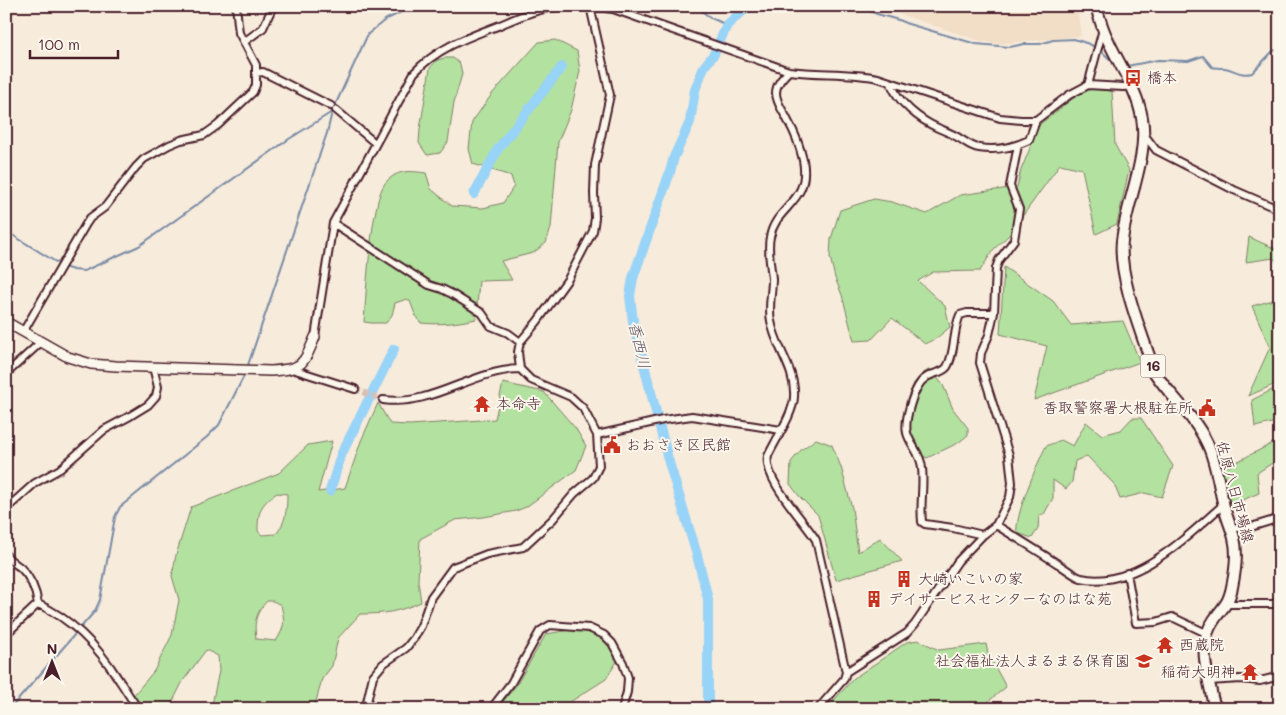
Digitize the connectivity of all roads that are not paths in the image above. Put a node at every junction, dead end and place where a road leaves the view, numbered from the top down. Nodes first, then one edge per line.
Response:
1 (236, 6) edge
2 (273, 6) edge
3 (590, 6) edge
4 (1096, 6) edge
5 (1103, 29) junction
6 (244, 42) junction
7 (789, 71) junction
8 (256, 73) junction
9 (891, 82) junction
10 (1088, 85) junction
11 (1132, 86) junction
12 (1036, 120) junction
13 (1142, 132) junction
14 (375, 143) junction
15 (1018, 145) junction
16 (1280, 210) edge
17 (333, 223) junction
18 (994, 313) junction
19 (6, 322) edge
20 (23, 332) junction
21 (315, 338) joint
22 (41, 342) junction
23 (520, 342) junction
24 (153, 367) junction
25 (292, 369) junction
26 (520, 369) junction
27 (6, 374) edge
28 (355, 389) tunnel mouth
29 (383, 400) tunnel mouth
30 (781, 430) junction
31 (597, 435) junction
32 (1223, 505) junction
33 (6, 510) edge
34 (1280, 518) edge
35 (6, 521) edge
36 (996, 525) junction
37 (1231, 528) junction
38 (983, 535) junction
39 (6, 555) edge
40 (1128, 573) junction
41 (1280, 600) edge
42 (38, 604) junction
43 (1227, 604) junction
44 (1206, 633) junction
45 (6, 634) edge
46 (846, 672) junction
47 (1280, 676) edge
48 (1209, 680) junction
49 (139, 709) edge
50 (363, 709) edge
51 (490, 709) edge
52 (622, 709) edge
53 (818, 709) edge
54 (1219, 709) edge

1 - 6 street
2 - 6 street
3 - 7 street
3 - 14 street
3 - 23 street
4 - 5 main road, 佐原八日市場線 / 16
5 - 10 street
5 - 11 main road, 佐原八日市場線 / 16
6 - 8 street
7 - 9 street
7 - 30 street
8 - 14 street
8 - 20 street
9 - 12 street
9 - 15 street
10 - 11 street
10 - 12 street
11 - 13 main road, 佐原八日市場線 / 16
12 - 15 street
13 - 16 street
13 - 32 main road, 佐原八日市場線 / 16
14 - 17 street
15 - 18 street
17 - 21 street
17 - 23 street
18 - 36 street
18 - 38 street
19 - 20 street
20 - 22 street
21 - 25 street
22 - 24 street
22 - 27 street
23 - 26 street
24 - 25 street
24 - 33 street
25 - 28 street
26 - 29 street
26 - 31 street
30 - 31 street
30 - 46 street
31 - 50 street
32 - 37 main road, 佐原八日市場線 / 16
32 - 40 street
33 - 35 street
34 - 37 street
36 - 38 street
36 - 40 street
37 - 43 main road, 佐原八日市場線 / 16
38 - 46 street
39 - 42 street
40 - 44 street
41 - 43 street
42 - 45 street
42 - 49 street
43 - 44 main road, 佐原八日市場線 / 16
44 - 48 main road
46 - 53 street
47 - 48 street
48 - 54 main road
51 - 52 street

